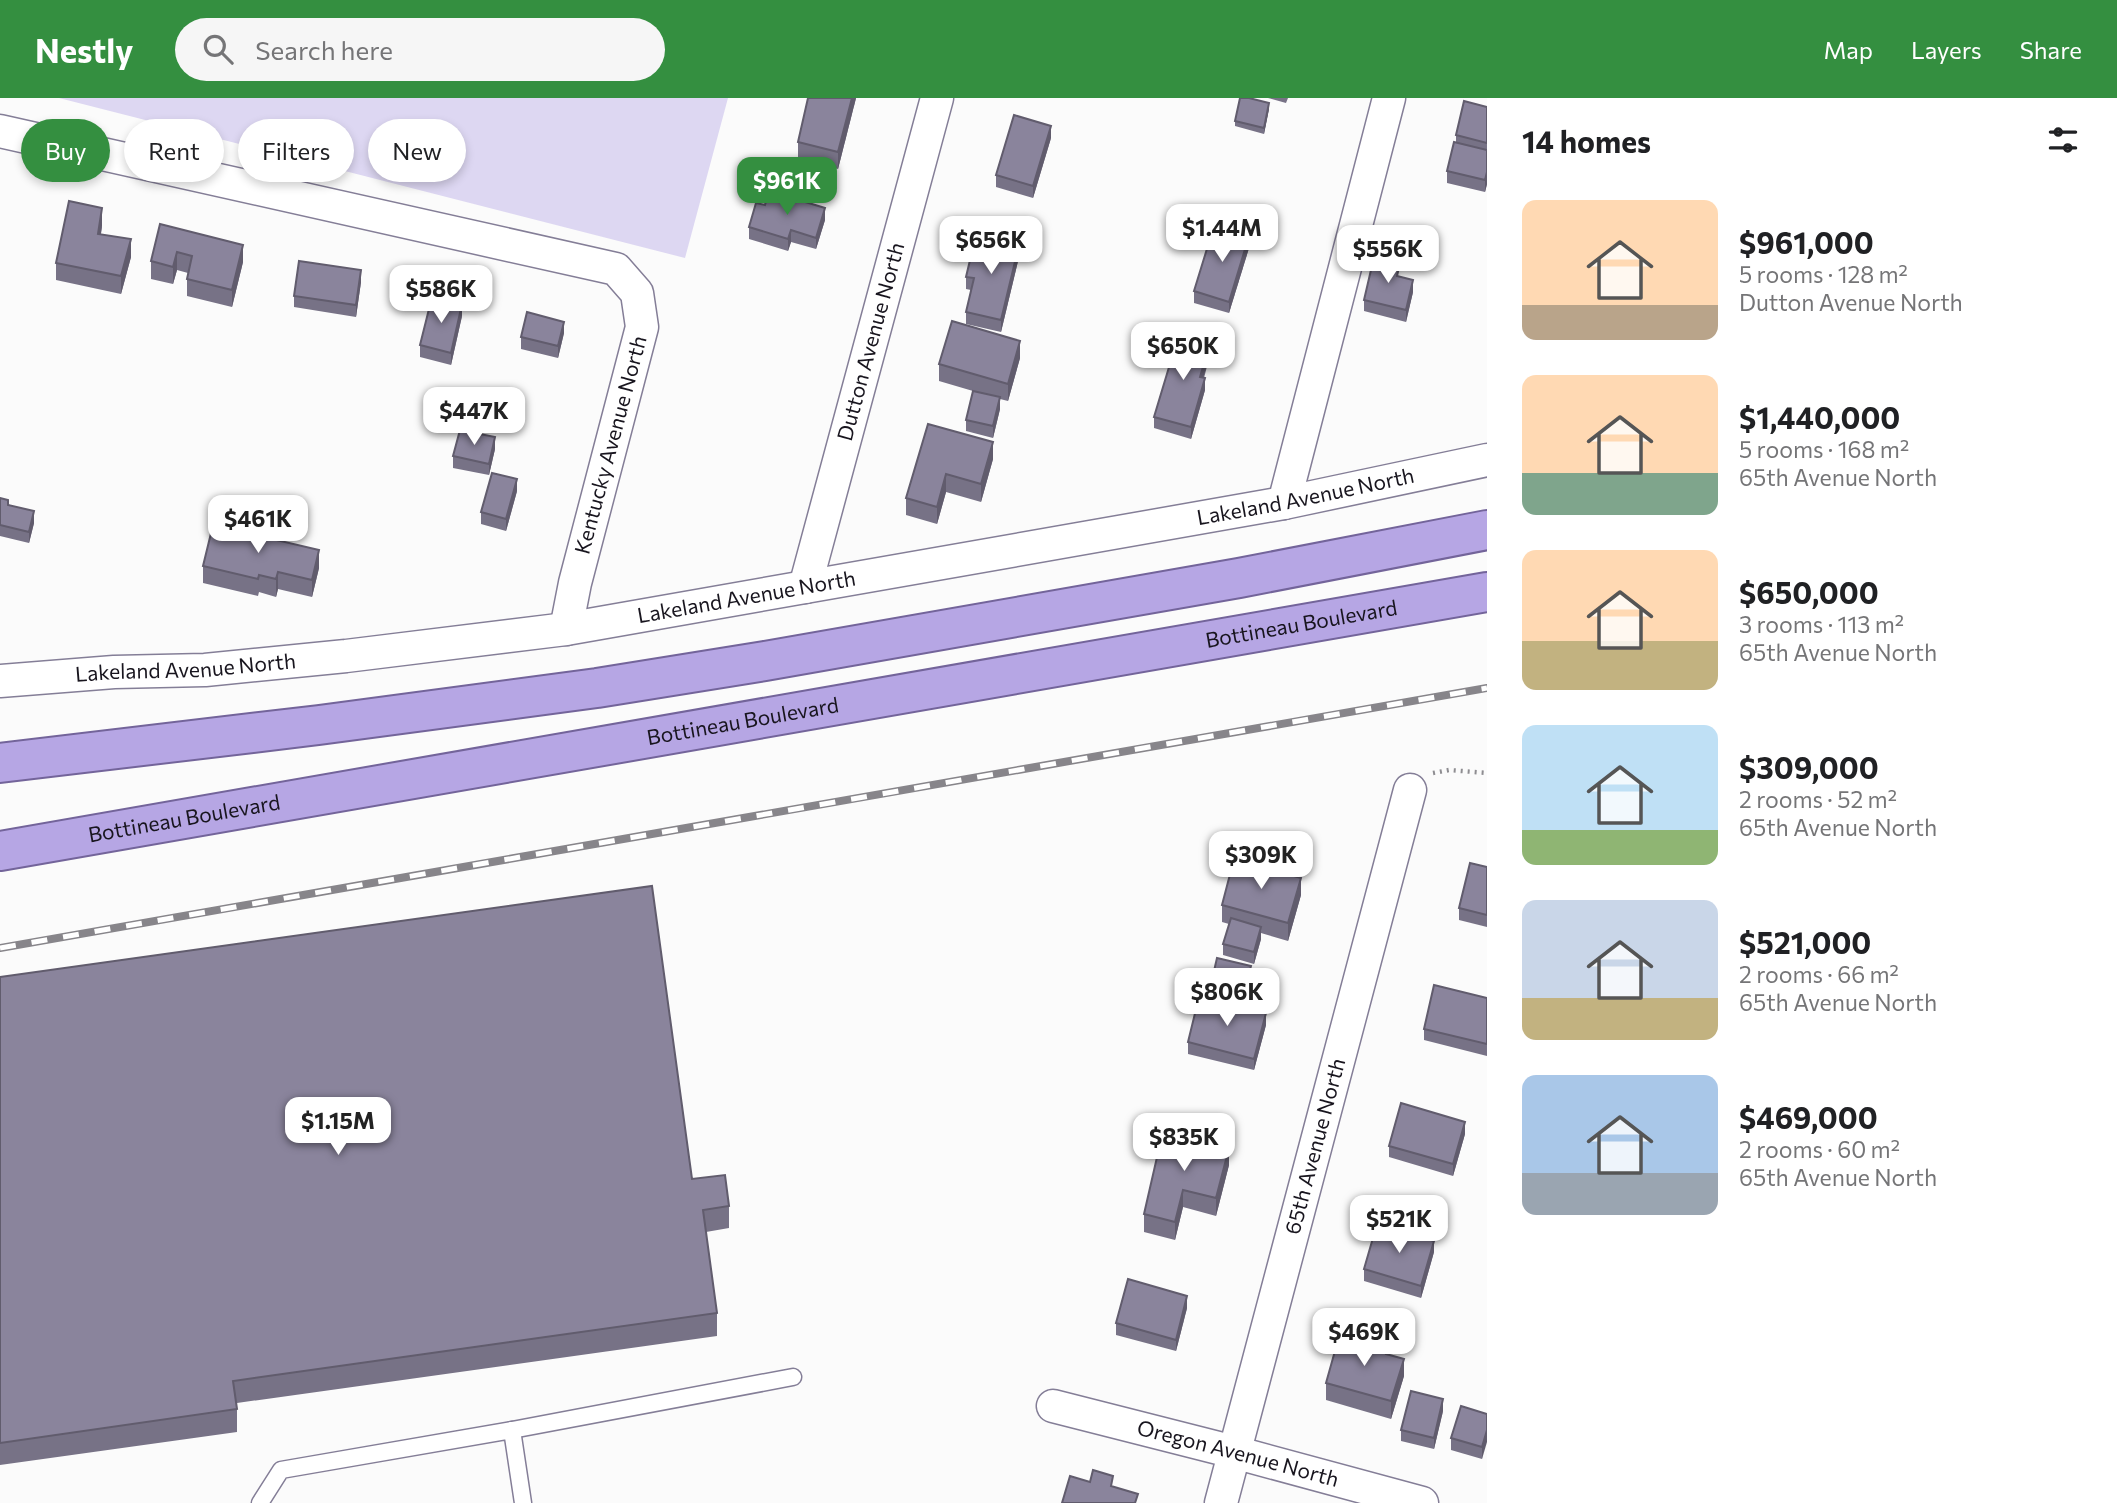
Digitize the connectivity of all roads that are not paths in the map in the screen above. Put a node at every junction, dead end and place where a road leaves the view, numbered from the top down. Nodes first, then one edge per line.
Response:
1 (937, 98) edge
2 (1389, 98) edge
3 (0, 131) edge
4 (1487, 460) edge
5 (1284, 503) junction
6 (1487, 530) edge
7 (806, 587) junction
8 (1487, 592) edge
9 (566, 629) junction
10 (0, 681) edge
11 (0, 763) edge
12 (1410, 790) road end
13 (0, 851) edge
14 (793, 1377) dead end
15 (1053, 1406) dead end
16 (513, 1430) junction
17 (1234, 1452) junction
18 (260, 1503) edge
19 (523, 1503) edge
20 (1221, 1503) edge
21 (1422, 1503) edge

1 - 7 street, Dutton Avenue North
2 - 5 street
3 - 9 street, Kentucky Avenue North
4 - 5 street, Lakeland Avenue North
5 - 7 street, Lakeland Avenue North
6 - 11 highway
7 - 9 street, Lakeland Avenue North
8 - 13 highway, Bottineau Boulevard
9 - 10 street, Lakeland Avenue North
12 - 17 street, 65th Avenue North
14 - 16 lane
15 - 17 street, Oregon Avenue North
16 - 18 lane
16 - 19 lane
17 - 20 street, 65th Avenue North
17 - 21 street, Oregon Avenue North

